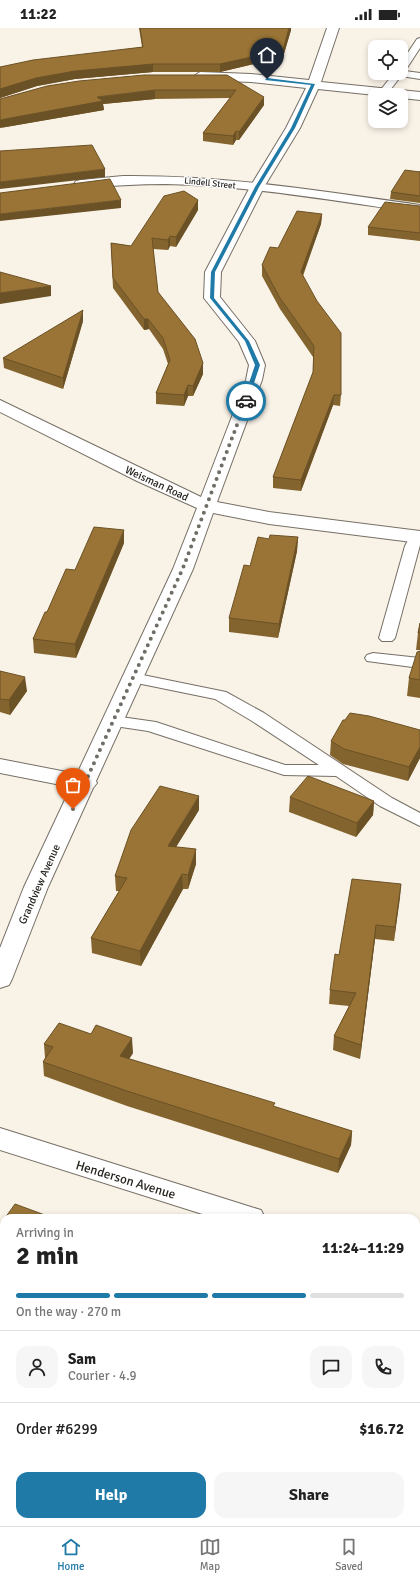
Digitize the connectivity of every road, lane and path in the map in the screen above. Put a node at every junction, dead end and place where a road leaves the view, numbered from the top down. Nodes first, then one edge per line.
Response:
1 (333, 28) edge
2 (420, 41) edge
3 (408, 59) edge
4 (408, 74) edge
5 (189, 76) edge
6 (420, 76) edge
7 (393, 80) edge
8 (314, 84) junction
9 (387, 88) edge
10 (368, 90) edge
11 (408, 95) edge
12 (420, 96) edge
13 (71, 186) edge
14 (257, 187) junction
15 (420, 209) edge
16 (0, 405) edge
17 (207, 506) junction
18 (419, 536) edge
19 (387, 638) dead end
20 (373, 658) dead end
21 (420, 663) edge
22 (133, 678) junction
23 (114, 721) junction
24 (0, 766) edge
25 (339, 771) junction
26 (86, 783) junction
27 (420, 820) edge
28 (0, 979) edge
29 (0, 1139) edge
30 (238, 1214) edge

1 - 8 street, Grandview Avenue
2 - 3 lane
4 - 6 lane
5 - 8 street
7 - 9 lane
8 - 10 street
8 - 14 street, Grandview Avenue
11 - 12 street
13 - 14 street, Lindell Street
14 - 15 street, Lindell Street
14 - 17 street, Grandview Avenue
16 - 17 street, Weisman Road
17 - 18 street, Weisman Road
17 - 22 street, Grandview Avenue
18 - 19 lane
20 - 21 lane
22 - 23 street, Grandview Avenue
22 - 25 lane
23 - 25 lane
23 - 26 street, Grandview Avenue
24 - 26 street
25 - 27 lane
26 - 28 street, Grandview Avenue
29 - 30 street, Henderson Avenue

